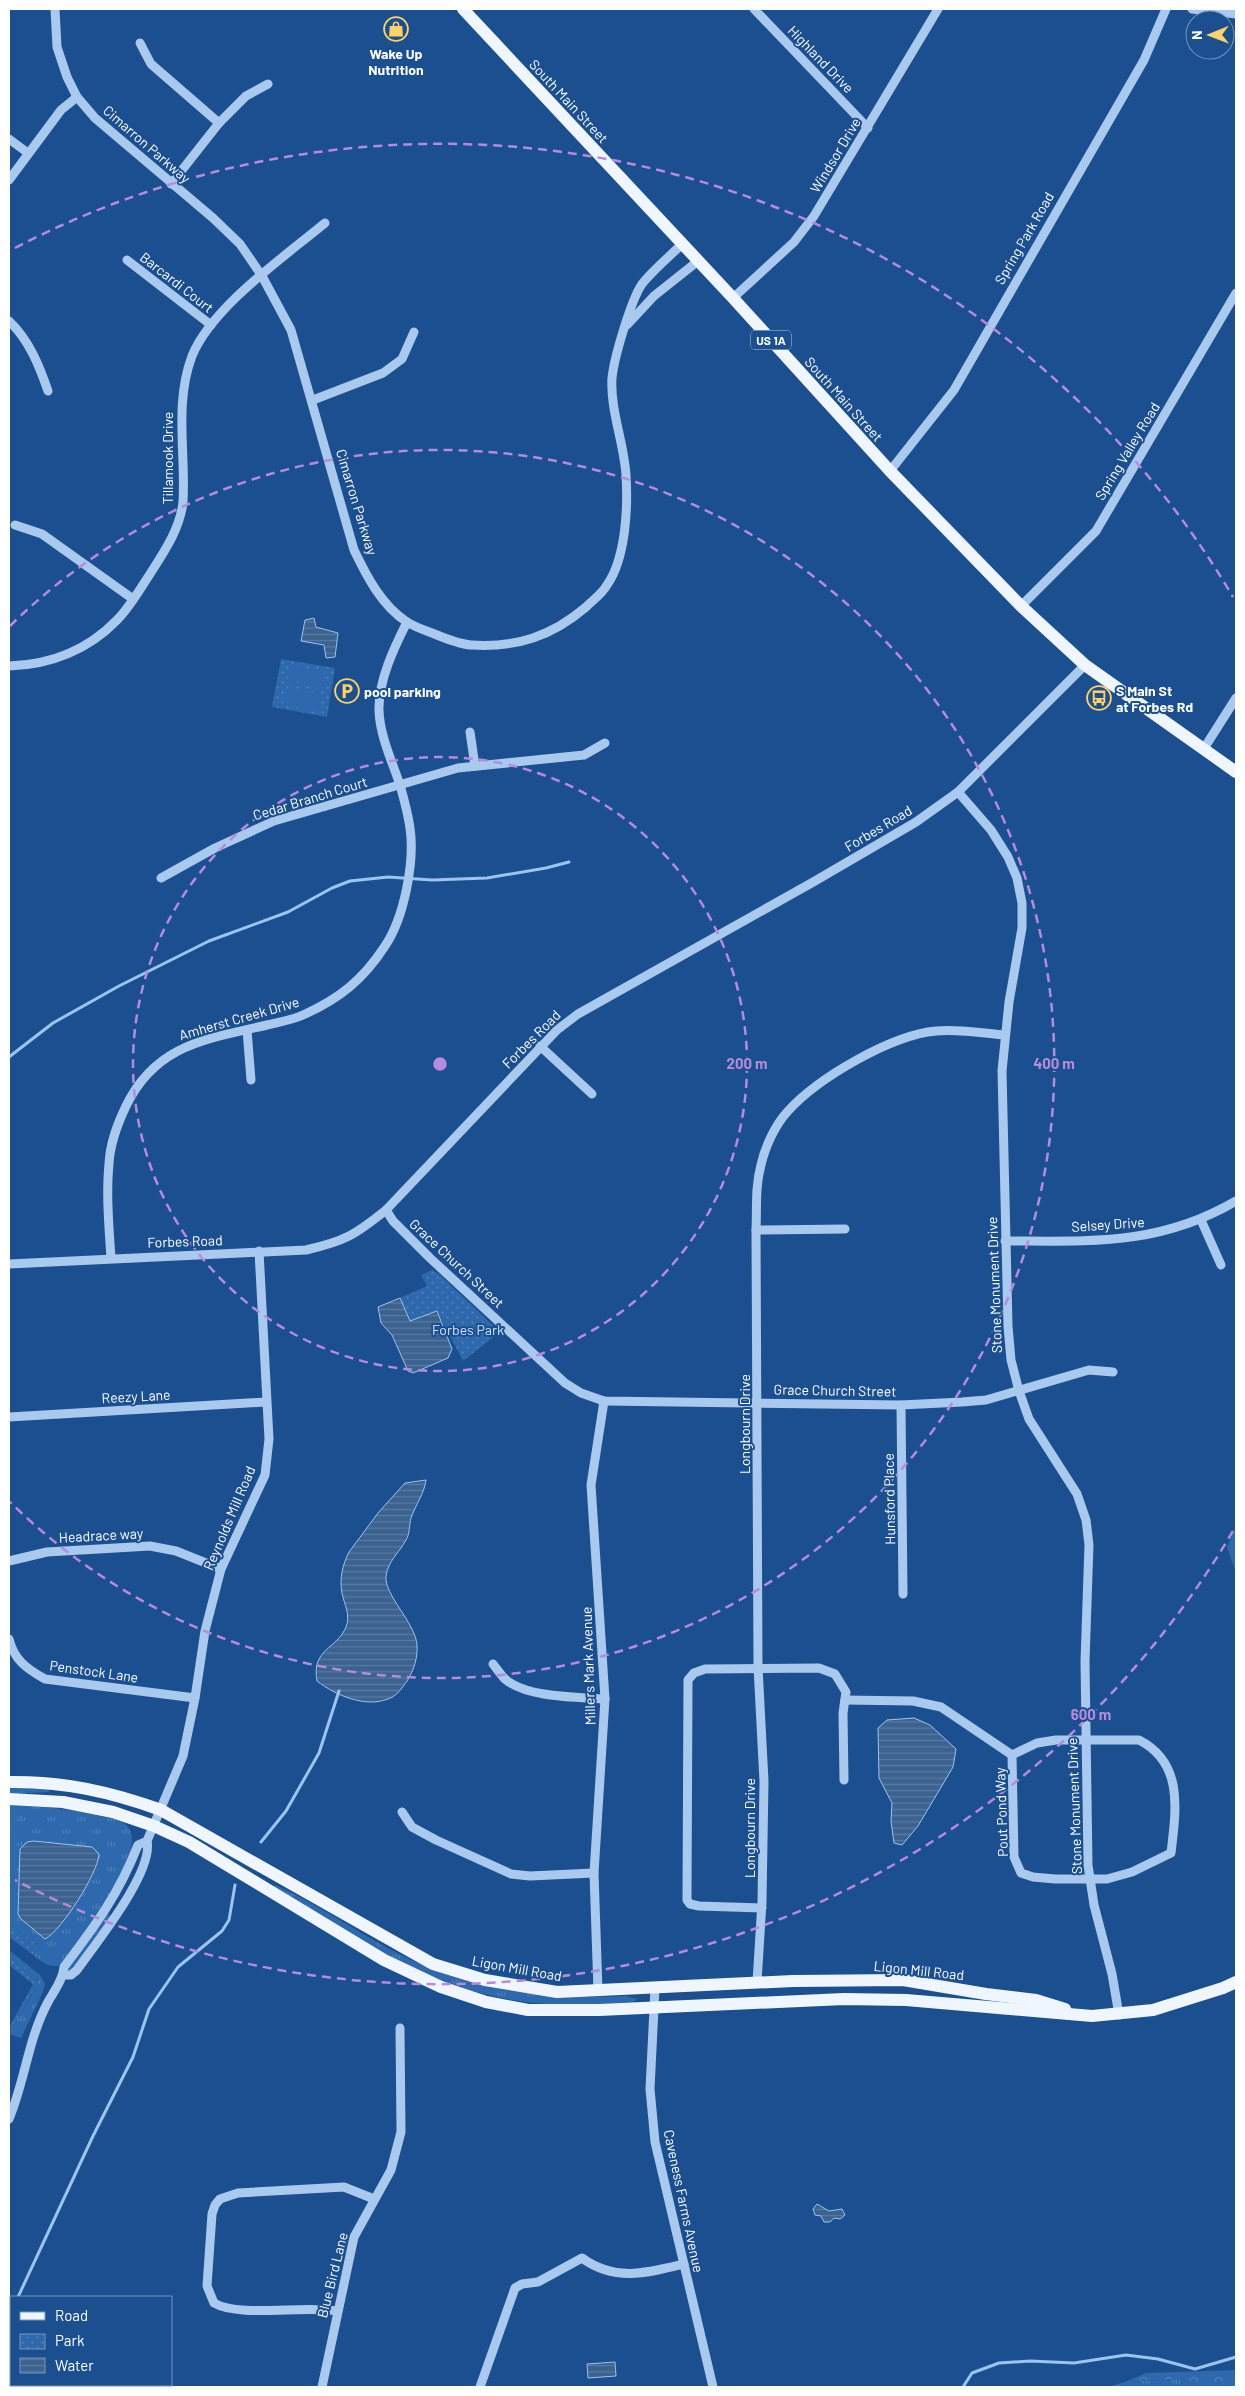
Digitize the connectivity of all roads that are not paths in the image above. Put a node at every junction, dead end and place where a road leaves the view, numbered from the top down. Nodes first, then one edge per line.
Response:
1 (56, 9) edge
2 (463, 9) edge
3 (754, 9) edge
4 (938, 9) edge
5 (1166, 9) edge
6 (1192, 9) edge
7 (1236, 14) edge
8 (140, 43) dead end
9 (268, 84) dead end
10 (77, 97) junction
11 (219, 123) junction
12 (868, 128) junction
13 (9, 139) edge
14 (28, 153) junction
15 (9, 180) edge
16 (172, 184) junction
17 (325, 223) dead end
18 (682, 244) junction
19 (127, 260) dead end
20 (698, 261) junction
21 (262, 276) junction
22 (1236, 293) edge
23 (733, 298) junction
24 (9, 321) edge
25 (626, 325) junction
26 (211, 326) junction
27 (414, 332) dead end
28 (48, 391) dead end
29 (313, 400) junction
30 (890, 471) junction
31 (15, 525) dead end
32 (132, 599) junction
33 (1021, 606) junction
34 (407, 622) junction
35 (1085, 665) junction
36 (9, 666) edge
37 (1236, 698) edge
38 (470, 732) dead end
39 (605, 743) dead end
40 (1203, 750) junction
41 (475, 766) junction
42 (1236, 772) edge
43 (399, 784) junction
44 (958, 792) junction
45 (161, 878) dead end
46 (247, 1030) junction
47 (1004, 1035) junction
48 (540, 1046) junction
49 (251, 1080) dead end
50 (592, 1094) dead end
51 (1236, 1201) edge
52 (386, 1210) junction
53 (1201, 1220) junction
54 (845, 1229) dead end
55 (756, 1230) junction
56 (1005, 1242) junction
57 (259, 1251) junction
58 (111, 1258) junction
59 (9, 1264) edge
60 (1221, 1265) dead end
61 (1113, 1372) dead end
62 (1019, 1391) junction
63 (604, 1401) junction
64 (265, 1402) junction
65 (757, 1403) junction
66 (901, 1404) junction
67 (9, 1417) edge
68 (9, 1561) edge
69 (222, 1569) junction
70 (903, 1594) dead end
71 (9, 1639) edge
72 (492, 1664) dead end
73 (758, 1667) junction
74 (196, 1698) junction
75 (606, 1699) junction
76 (845, 1700) junction
77 (1086, 1741) junction
78 (1012, 1755) junction
79 (844, 1780) dead end
80 (9, 1782) edge
81 (9, 1799) edge
82 (402, 1812) dead end
83 (158, 1818) junction
84 (594, 1873) junction
85 (1090, 1878) junction
86 (762, 1908) junction
87 (757, 1982) junction
88 (1236, 1982) edge
89 (656, 1988) junction
90 (598, 1991) junction
91 (655, 2008) junction
92 (1119, 2015) junction
93 (1092, 2016) junction
94 (400, 2028) dead end
95 (9, 2119) edge
96 (374, 2199) junction
97 (684, 2264) junction
98 (337, 2311) junction
99 (322, 2387) edge
100 (480, 2387) edge
101 (713, 2387) edge

1 - 10 street, Cimarron Parkway
2 - 18 main road, South Main Street / US 1A
3 - 12 street, Highland Drive
4 - 12 street, Windsor Drive
5 - 30 street, Spring Park Road
6 - 7 street
8 - 11 street
9 - 11 street
10 - 14 street
10 - 16 street, Cimarron Parkway
11 - 16 street
12 - 23 street, Windsor Drive
13 - 14 street
14 - 15 street
16 - 21 street, Cimarron Parkway
17 - 21 street, Tillamook Drive
18 - 20 main road, South Main Street / US 1A
18 - 25 street, Cimarron Parkway
19 - 26 street, Barcardi Court
20 - 23 main road, South Main Street / US 1A
20 - 25 street, Cimarron Parkway
21 - 26 street, Tillamook Drive
21 - 29 street, Cimarron Parkway
22 - 33 street, Spring Valley Road
23 - 30 main road, South Main Street / US 1A
24 - 28 street
25 - 34 street, Cimarron Parkway
26 - 32 street, Tillamook Drive
27 - 29 street
29 - 34 street, Cimarron Parkway
30 - 33 main road, South Main Street / US 1A
31 - 32 street
32 - 36 street, Tillamook Drive
33 - 35 main road, South Main Street / US 1A
34 - 43 street, Amherst Creek Drive
35 - 40 main road, South Main Street / US 1A
35 - 44 street, Forbes Road
37 - 40 street
38 - 41 street
39 - 41 street, Cedar Branch Court
40 - 42 main road, South Main Street / US 1A
41 - 43 street, Cedar Branch Court
43 - 45 street, Cedar Branch Court
43 - 46 street, Amherst Creek Drive
44 - 47 street, Stone Monument Drive
44 - 48 street, Forbes Road
46 - 49 street
46 - 58 street, Amherst Creek Drive
47 - 55 street, Longbourn Drive
47 - 56 street, Stone Monument Drive
48 - 50 street
48 - 52 street, Forbes Road
51 - 53 street, Selsey Drive
52 - 57 street, Forbes Road
52 - 63 street, Grace Church Street
53 - 56 street, Selsey Drive
53 - 60 street
54 - 55 street
55 - 65 street, Longbourn Drive
56 - 62 street, Stone Monument Drive
57 - 58 street, Forbes Road
57 - 64 street, Reynolds Mill Road
58 - 59 street, Forbes Road
61 - 62 street, Grace Church Street
62 - 66 street, Grace Church Street
62 - 77 street, Stone Monument Drive
63 - 65 street, Grace Church Street
63 - 75 street, Millers Mark Avenue
64 - 67 street, Reezy Lane
64 - 69 street, Reynolds Mill Road
65 - 66 street, Grace Church Street
65 - 73 street, Longbourn Drive
66 - 70 street, Hunsford Place
68 - 69 street, Headrace way
69 - 74 street, Reynolds Mill Road
71 - 74 street, Penstock Lane
72 - 75 street
73 - 76 street
73 - 86 street, Longbourn Drive
73 - 86 street
74 - 83 street, Reynolds Mill Road
75 - 84 street, Millers Mark Avenue
76 - 78 street, Pout Pond Way
76 - 79 street
77 - 78 street, Pout Pond Way
77 - 85 street, Stone Monument Drive
77 - 85 street, Pout Pond Way
78 - 85 street, Pout Pond Way
80 - 83 main road, Ligon Mill Road
81 - 83 main road, Ligon Mill Road
82 - 84 street
83 - 90 main road, Ligon Mill Road
83 - 91 main road, Ligon Mill Road
83 - 95 street, Reynolds Mill Road
84 - 90 street, Millers Mark Avenue
85 - 92 street, Stone Monument Drive
86 - 87 street, Longbourn Drive
87 - 89 main road, Ligon Mill Road
87 - 93 main road, Ligon Mill Road
88 - 92 main road, Ligon Mill Road
89 - 90 main road, Ligon Mill Road
89 - 91 street, Caveness Farms Avenue
91 - 93 main road, Ligon Mill Road
91 - 97 street, Caveness Farms Avenue
92 - 93 main road, Ligon Mill Road
94 - 96 street, Blue Bird Lane
96 - 98 street, Blue Bird Lane
96 - 98 street
97 - 100 street
97 - 101 street, Caveness Farms Avenue
98 - 99 street, Blue Bird Lane

